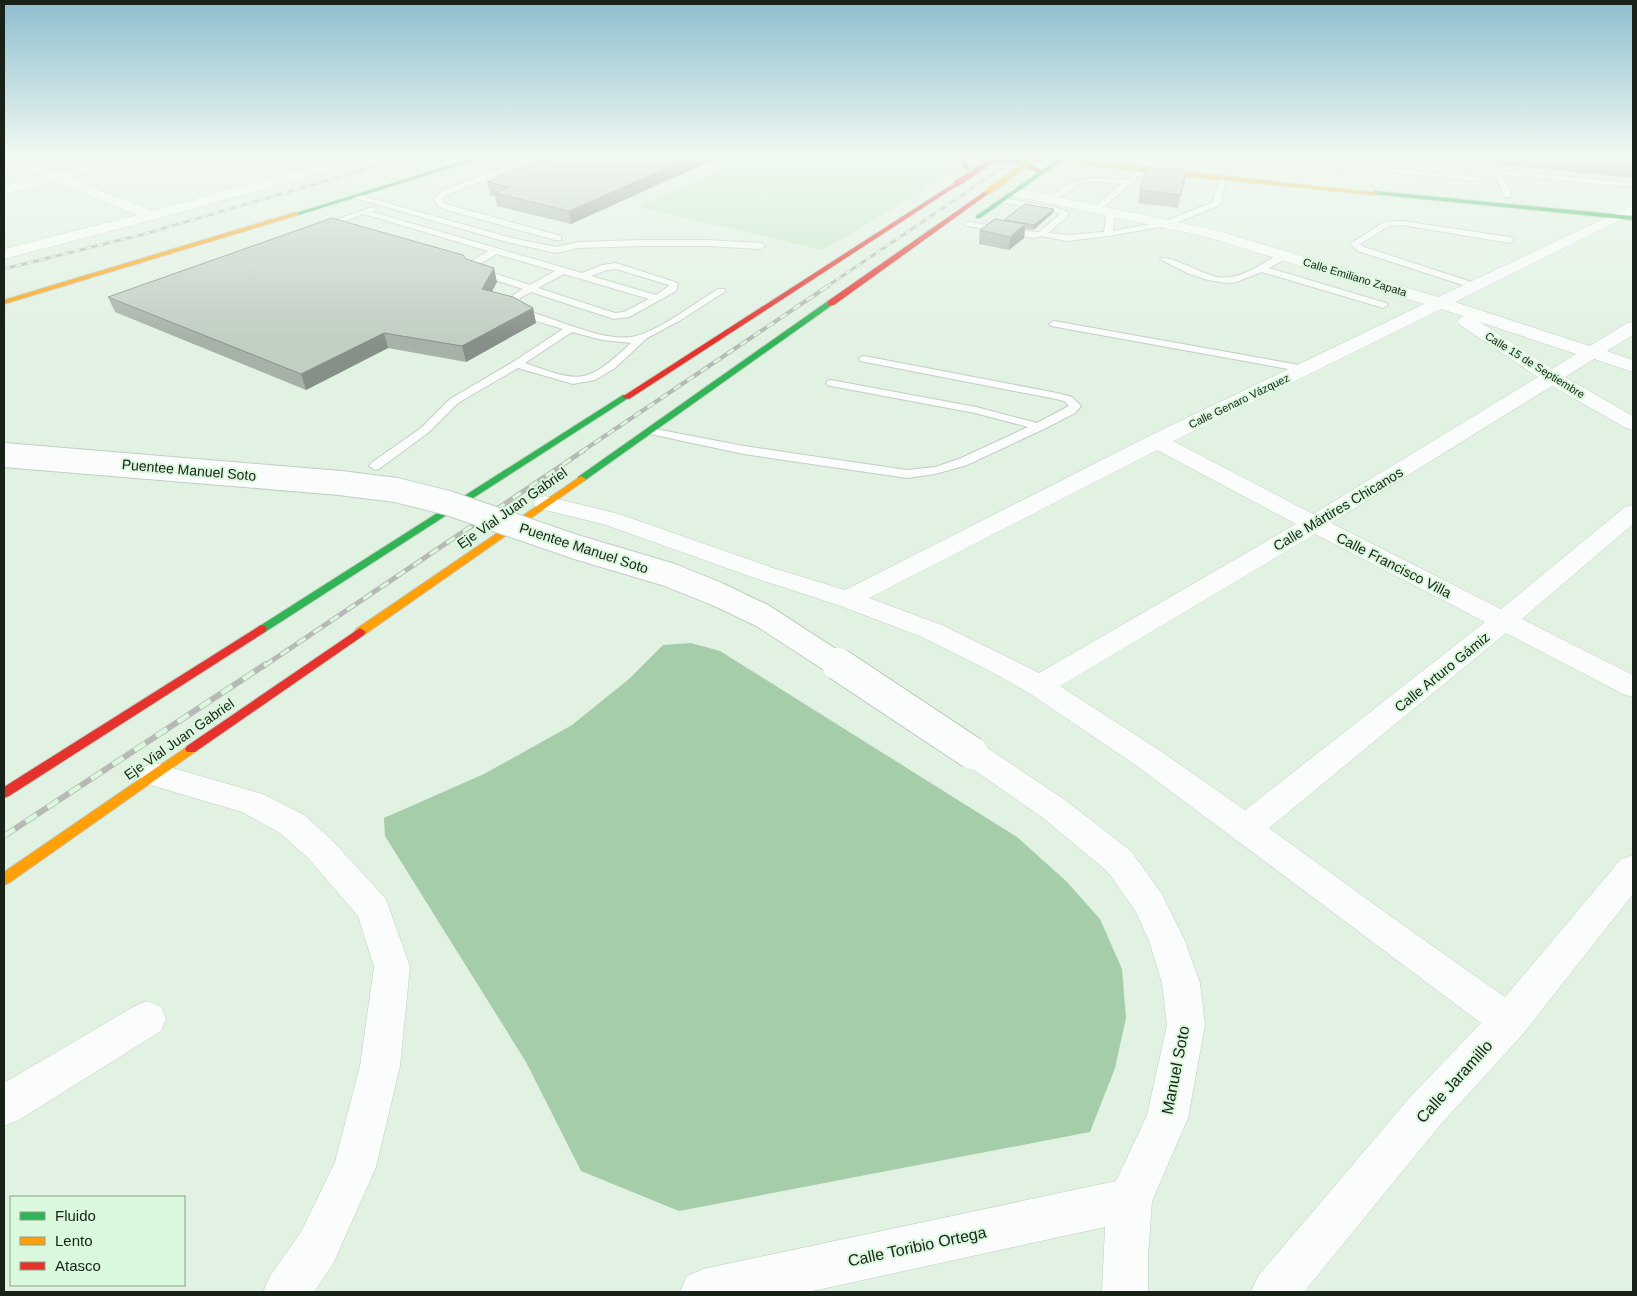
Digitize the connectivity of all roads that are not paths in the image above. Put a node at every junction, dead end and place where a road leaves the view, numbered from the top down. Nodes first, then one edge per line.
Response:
1 (141, 218) edge
2 (283, 218) edge
3 (345, 218) edge
4 (386, 218) edge
5 (437, 218) edge
6 (488, 218) edge
7 (887, 218) edge
8 (903, 218) edge
9 (950, 218) edge
10 (983, 218) edge
11 (1060, 218) edge
12 (1106, 218) edge
13 (1147, 218) edge
14 (1179, 218) edge
15 (1618, 218) edge
16 (1168, 223) junction
17 (964, 227) joint
18 (310, 230) edge
19 (1041, 234) junction
20 (1108, 234) junction
21 (558, 238) dead end
22 (1510, 240) dead end
23 (761, 246) dead end
24 (556, 250) junction
25 (495, 251) junction
26 (4, 254) edge
27 (1286, 256) junction
28 (1164, 259) dead end
29 (541, 264) junction
30 (1262, 269) junction
31 (562, 271) junction
32 (582, 276) junction
33 (1475, 286) junction
34 (529, 289) junction
35 (721, 291) dead end
36 (656, 298) junction
37 (4, 302) edge
38 (1439, 303) junction
39 (1383, 305) dead end
40 (1054, 324) dead end
41 (1633, 327) edge
42 (570, 329) junction
43 (643, 337) junction
44 (787, 348) dead end
45 (698, 351) junction
46 (1594, 353) junction
47 (864, 359) dead end
48 (517, 364) junction
49 (1633, 366) edge
50 (1305, 368) junction
51 (1551, 377) junction
52 (831, 384) dead end
53 (699, 396) junction
54 (1633, 424) edge
55 (1040, 427) junction
56 (650, 431) junction
57 (1156, 441) junction
58 (4, 455) edge
59 (375, 466) dead end
60 (545, 503) junction
61 (1633, 512) edge
62 (1314, 524) junction
63 (847, 599) junction
64 (1504, 622) junction
65 (1039, 686) junction
66 (1633, 687) edge
67 (972, 753) joint
68 (155, 775) junction
69 (4, 793) edge
70 (1246, 828) junction
71 (1633, 869) edge
72 (4, 879) edge
73 (147, 1019) dead end
74 (1509, 1021) junction
75 (4, 1106) edge
76 (1130, 1200) junction
77 (286, 1292) edge
78 (703, 1292) edge
79 (1125, 1292) edge
80 (1274, 1292) edge

1 - 26 street
2 - 37 main road
3 - 18 lane
4 - 25 lane
5 - 24 lane
6 - 21 lane
7 - 45 main road
8 - 45 main road, bridge
9 - 53 main road, Eje Vial Juan Gabriel, bridge
10 - 17 main road
11 - 19 lane
12 - 20 lane
13 - 16 street, Calle Emiliano Zapata
14 - 16 lane
15 - 33 street, Calle Genaro Vázquez
16 - 20 lane
16 - 27 street, Calle Emiliano Zapata
17 - 19 lane
19 - 20 lane
22 - 33 lane
23 - 24 lane
24 - 29 lane
25 - 29 lane
25 - 34 lane
27 - 30 lane
27 - 38 street, Calle Emiliano Zapata
28 - 30 lane
29 - 31 lane
30 - 39 lane
31 - 32 lane
31 - 34 lane
32 - 36 lane
32 - 36 lane
33 - 38 street, Calle Genaro Vázquez
34 - 36 lane
34 - 42 lane
35 - 43 lane
38 - 46 street, Calle Emiliano Zapata
38 - 50 street, Calle Genaro Vázquez
38 - 51 street, Calle 15 de Septiembre
40 - 50 lane
41 - 46 street, Calle Mártires Chicanos
42 - 43 lane
42 - 48 lane
43 - 48 lane
44 - 53 main road
45 - 69 main road
46 - 49 street, Calle Emiliano Zapata
46 - 51 street, Calle Mártires Chicanos
47 - 55 lane
48 - 59 lane
50 - 57 street, Calle Genaro Vázquez
51 - 54 street, Calle 15 de Septiembre
51 - 62 street, Calle Mártires Chicanos
52 - 55 lane
53 - 56 main road, Eje Vial Juan Gabriel
55 - 56 lane
56 - 60 main road, Eje Vial Juan Gabriel
57 - 62 street, Calle Francisco Villa
57 - 63 street, Calle Genaro Vázquez
58 - 67 street, Puentee Manuel Soto, bridge
60 - 63 street
60 - 68 main road, Eje Vial Juan Gabriel
61 - 64 street, Calle Arturo Gámiz
62 - 64 street, Calle Francisco Villa
62 - 65 street, Calle Mártires Chicanos
63 - 65 street
64 - 66 street, Calle Francisco Villa
64 - 70 street, Calle Arturo Gámiz
65 - 70 street
67 - 76 street, Manuel Soto
68 - 72 main road, Eje Vial Juan Gabriel
68 - 77 street
70 - 74 street
71 - 74 street, Calle Jaramillo
73 - 75 street
74 - 80 street, Calle Jaramillo
76 - 78 street, Calle Toribio Ortega
76 - 79 street, Manuel Soto

